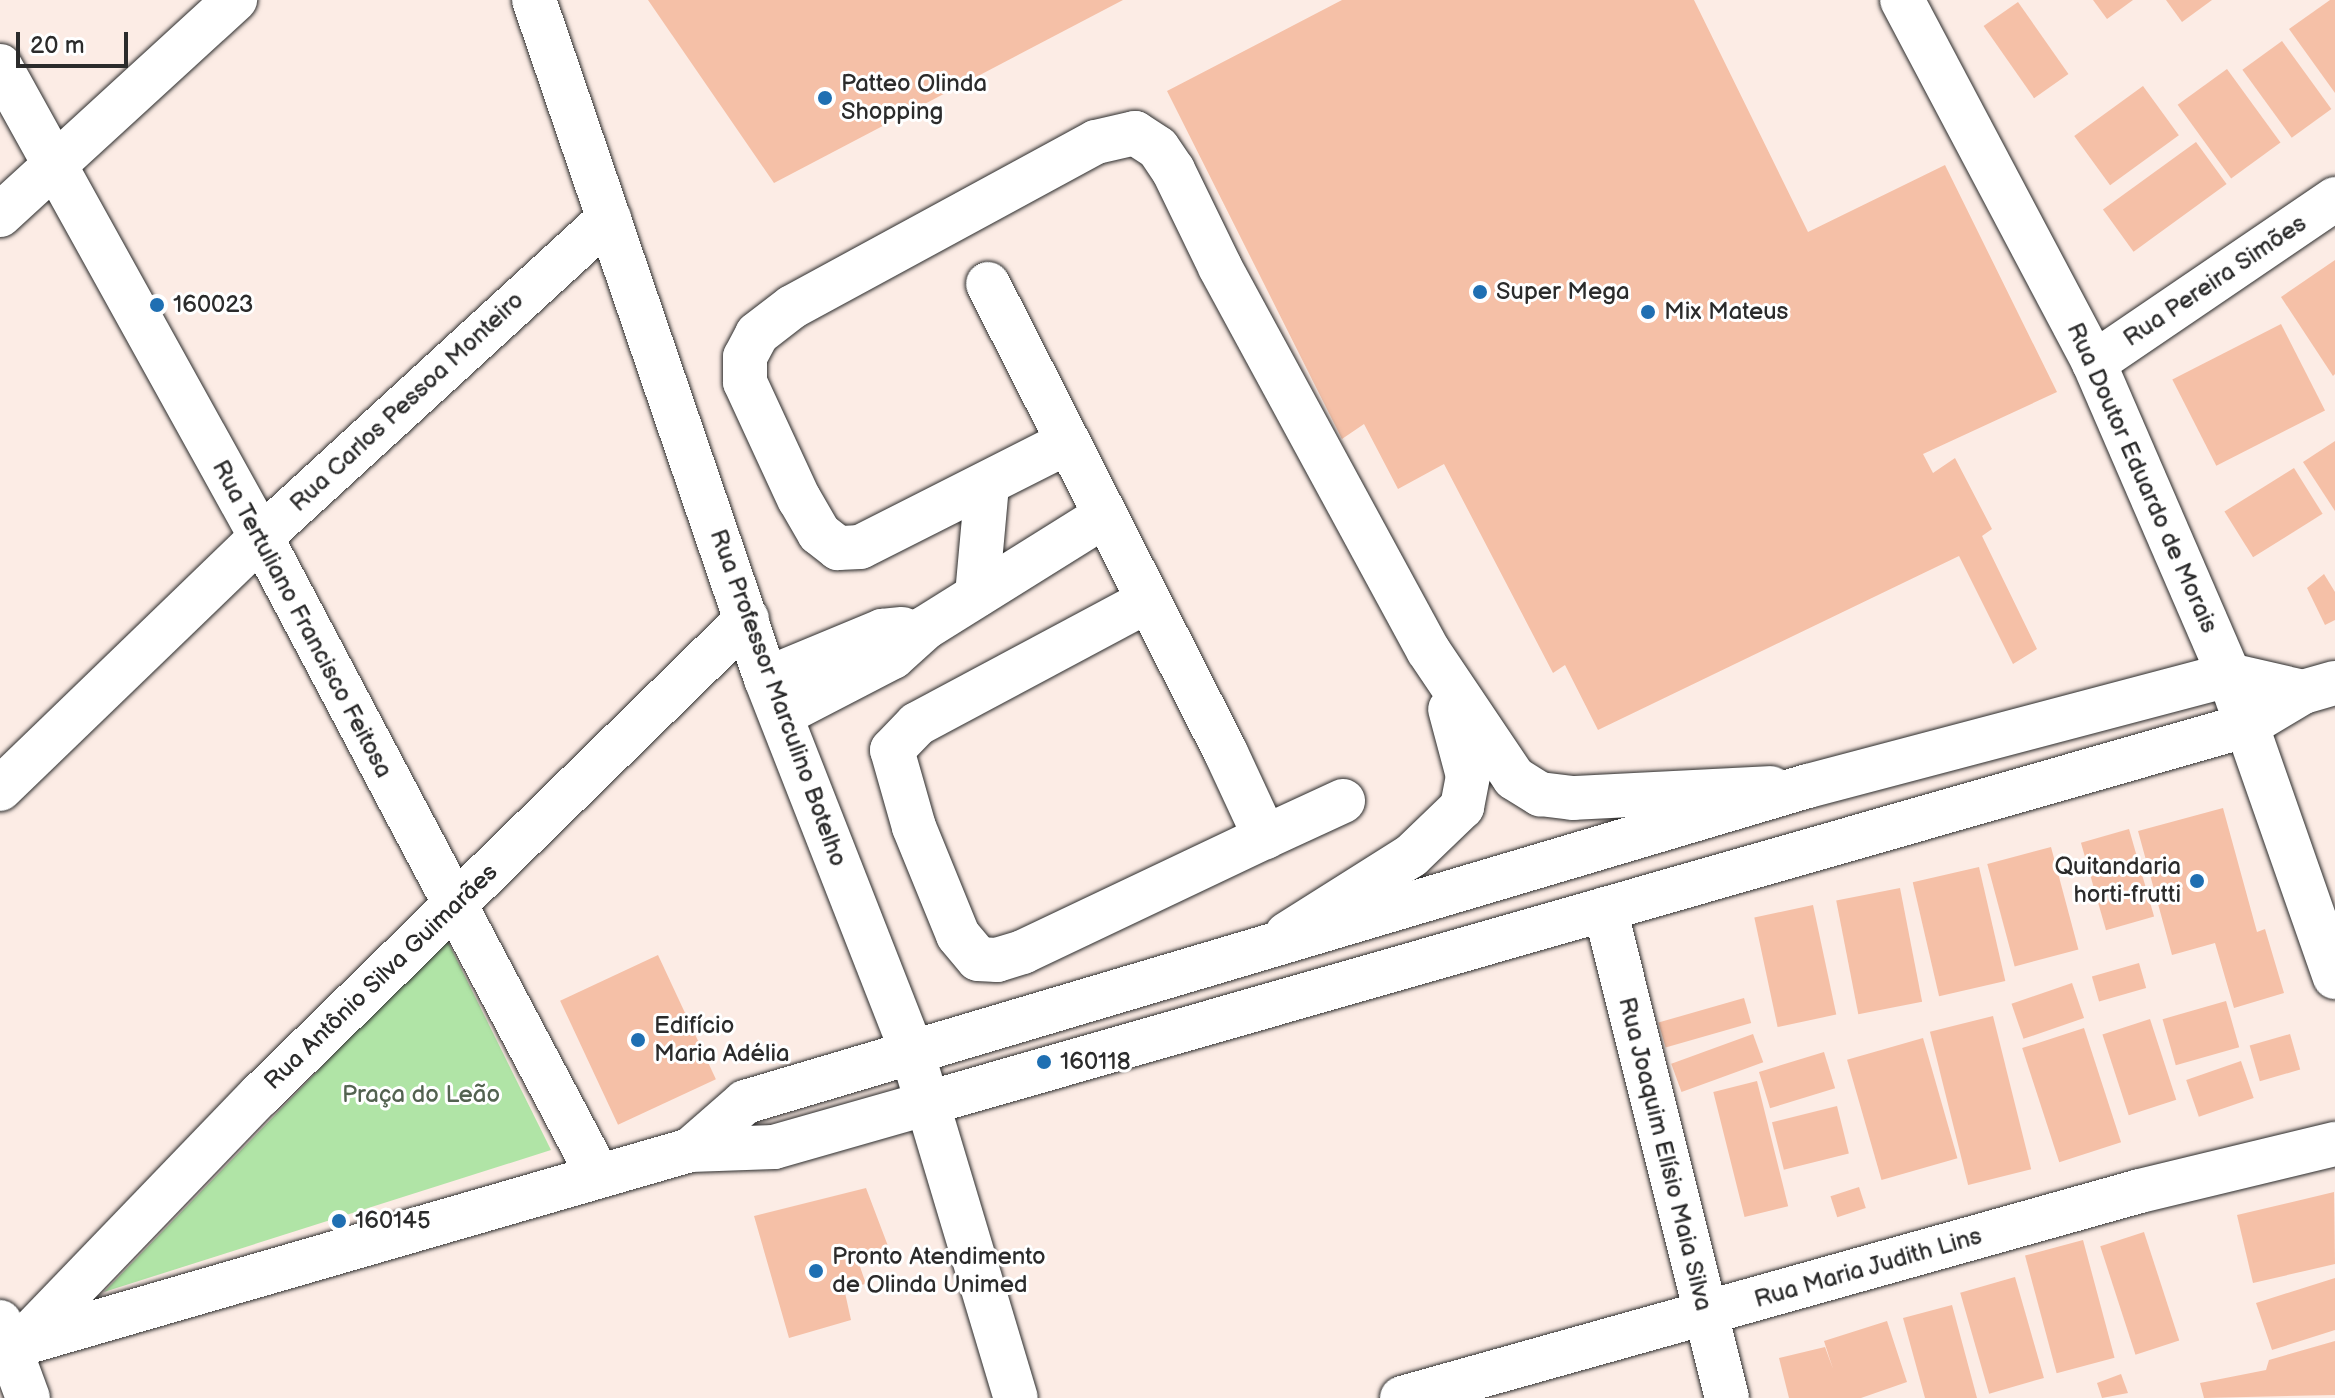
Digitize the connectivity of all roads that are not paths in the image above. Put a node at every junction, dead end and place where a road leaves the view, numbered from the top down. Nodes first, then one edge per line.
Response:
1 (235, 0) edge
2 (534, 0) edge
3 (1910, 3) edge
4 (0, 66) edge
5 (54, 164) junction
6 (2335, 199) edge
7 (0, 215) edge
8 (609, 218) junction
9 (988, 284) dead end
10 (2094, 363) junction
11 (1068, 442) junction
12 (987, 485) junction
13 (1104, 516) junction
14 (261, 537) junction
15 (977, 595) junction
16 (1147, 601) junction
17 (747, 619) junction
18 (1440, 672) junction
19 (2229, 675) junction
20 (2319, 688) edge
21 (774, 697) junction
22 (2248, 725) junction
23 (1808, 786) junction
24 (0, 789) edge
25 (1343, 801) dead end
26 (1265, 837) junction
27 (453, 908) junction
28 (1605, 909) junction
29 (1266, 947) junction
30 (2335, 977) edge
31 (912, 1052) junction
32 (928, 1103) junction
33 (2335, 1144) edge
34 (690, 1150) junction
35 (598, 1175) junction
36 (1706, 1316) junction
37 (8, 1340) edge
38 (28, 1398) edge
39 (1016, 1398) edge
40 (1402, 1398) edge
41 (1727, 1398) edge

1 - 5 street
2 - 8 street, Rua Professor Marculino Botelho
3 - 10 street, Rua Doutor Eduardo de Morais
4 - 5 street, Rua Tertuliano Francisco Feitosa
5 - 7 street
5 - 14 street, Rua Tertuliano Francisco Feitosa
6 - 10 street, Rua Pereira Simões
8 - 14 street, Rua Carlos Pessoa Monteiro
8 - 17 street, Rua Professor Marculino Botelho
9 - 11 street
10 - 19 street, Rua Doutor Eduardo de Morais
11 - 12 street
11 - 13 street
12 - 15 street
12 - 18 street
13 - 15 street
13 - 16 street
14 - 24 street, Rua Carlos Pessoa Monteiro
14 - 27 street, Rua Tertuliano Francisco Feitosa
15 - 21 street
16 - 26 street
16 - 26 street
17 - 21 street, Rua Professor Marculino Botelho
17 - 27 street, Rua Antônio Silva Guimarães
18 - 23 street
18 - 29 street
19 - 20 street
19 - 22 street, Rua Doutor Eduardo de Morais
19 - 23 street
20 - 22 street
21 - 31 street, Rua Professor Marculino Botelho
22 - 28 street
22 - 30 street, Rua Doutor Eduardo de Morais
23 - 29 street
25 - 26 street
27 - 35 street, Rua Tertuliano Francisco Feitosa
27 - 37 street, Rua Antônio Silva Guimarães
28 - 32 street
28 - 36 street, Rua Joaquim Elísio Maia Silva
29 - 31 street
31 - 32 street, Rua Professor Marculino Botelho
31 - 34 street
32 - 34 street
32 - 39 street, Rua Professor Marculino Botelho
33 - 36 street, Rua Maria Judith Lins
34 - 35 street
35 - 37 street
36 - 40 street, Rua Maria Judith Lins
36 - 41 street, Rua Joaquim Elísio Maia Silva
37 - 38 street

